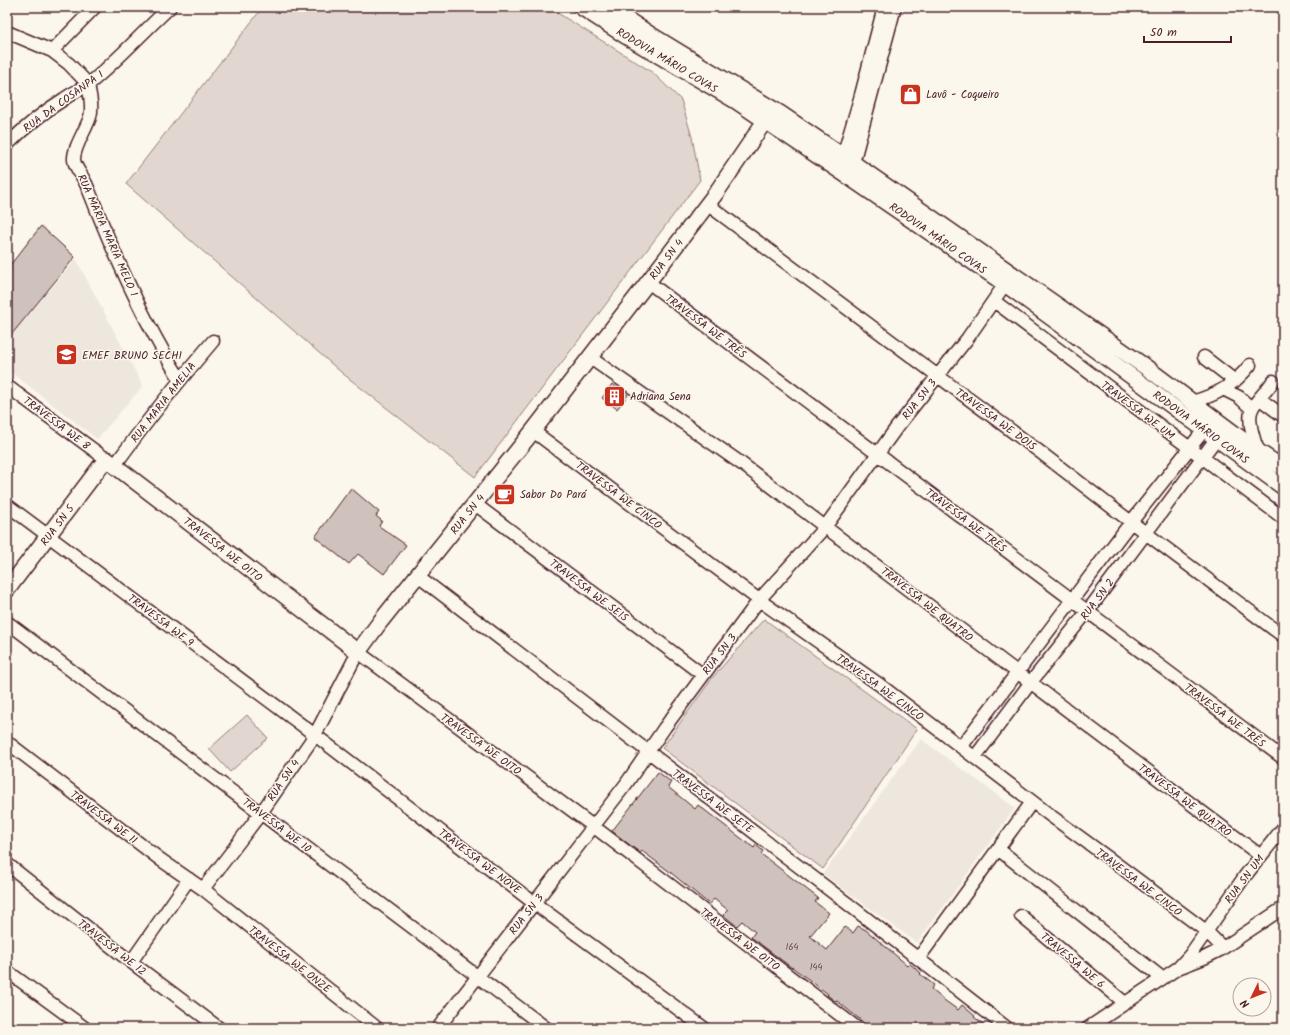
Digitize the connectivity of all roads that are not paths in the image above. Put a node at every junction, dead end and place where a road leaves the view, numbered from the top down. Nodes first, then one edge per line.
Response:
1 (95, 7) edge
2 (170, 7) edge
3 (581, 7) edge
4 (608, 7) edge
5 (895, 7) edge
6 (885, 15) edge
7 (7, 32) edge
8 (52, 51) junction
9 (88, 84) junction
10 (769, 115) junction
11 (7, 145) edge
12 (848, 160) junction
13 (708, 204) junction
14 (648, 282) junction
15 (1005, 284) junction
16 (994, 301) junction
17 (213, 341) dead end
18 (590, 357) junction
19 (1204, 357) dead end
20 (1250, 365) dead end
21 (937, 376) junction
22 (180, 379) junction
23 (1236, 381) junction
24 (1273, 381) dead end
25 (7, 386) edge
26 (1223, 389) junction
27 (1260, 399) junction
28 (1192, 402) junction
29 (1252, 409) junction
30 (1283, 416) edge
31 (1204, 430) junction
32 (533, 431) junction
33 (1216, 439) junction
34 (1190, 448) junction
35 (1258, 452) junction
36 (877, 454) junction
37 (1202, 457) junction
38 (111, 462) junction
39 (1283, 468) edge
40 (1283, 487) edge
41 (475, 504) junction
42 (7, 505) edge
43 (1283, 518) edge
44 (1131, 522) junction
45 (825, 527) junction
46 (1146, 533) junction
47 (48, 536) junction
48 (418, 576) junction
49 (7, 590) edge
50 (759, 600) junction
51 (1073, 601) junction
52 (1087, 612) junction
53 (7, 622) edge
54 (1283, 636) edge
55 (358, 652) junction
56 (1017, 672) junction
57 (703, 676) junction
58 (1031, 682) junction
59 (315, 735) junction
60 (7, 742) edge
61 (961, 747) junction
62 (648, 752) junction
63 (975, 757) junction
64 (1283, 758) edge
65 (1032, 802) junction
66 (261, 813) junction
67 (593, 826) junction
68 (1283, 828) edge
69 (998, 849) junction
70 (1261, 856) junction
71 (7, 864) edge
72 (189, 879) junction
73 (203, 890) junction
74 (534, 903) junction
75 (1283, 908) edge
76 (1020, 916) dead end
77 (1206, 931) junction
78 (1223, 948) junction
79 (918, 959) junction
80 (131, 962) junction
81 (1178, 968) junction
82 (7, 971) edge
83 (477, 976) junction
84 (1162, 978) junction
85 (1125, 1003) junction
86 (85, 1028) edge
87 (219, 1028) edge
88 (377, 1028) edge
89 (438, 1028) edge
90 (546, 1028) edge
91 (704, 1028) edge
92 (857, 1028) edge
93 (1007, 1028) edge
94 (1088, 1028) edge

1 - 8 street
2 - 9 street, RUA DA COSANPA I
3 - 10 main road, RODOVIA MÁRIO COVAS
4 - 10 main road, RODOVIA MÁRIO COVAS
5 - 6 street
6 - 12 street
7 - 8 street
8 - 9 street
9 - 11 street, RUA DA COSANPA I
9 - 22 street, RUA MARIA MARIA MELO I
10 - 12 main road, RODOVIA MÁRIO COVAS
10 - 13 main road, RUA SN 4
10 - 15 main road, RODOVIA MÁRIO COVAS
12 - 28 main road, RODOVIA MÁRIO COVAS
13 - 14 main road, RUA SN 4
13 - 21 street, TRAVESSA WE DOIS
14 - 18 main road, RUA SN 4
14 - 36 street, TRAVESSA WE TRÊS
15 - 16 street, RUA SN 3
15 - 31 main road, RODOVIA MÁRIO COVAS
16 - 21 street, RUA SN 3
16 - 34 street, TRAVESSA WE UM
17 - 22 street, RUA MARIA AMELIA
18 - 32 main road, RUA SN 4
18 - 45 street, TRAVESSA WE QUATRO
19 - 23 street
20 - 23 street
21 - 36 street, RUA SN 3
21 - 44 street, TRAVESSA WE DOIS
22 - 38 street, RUA MARIA AMELIA
23 - 26 street
24 - 27 street
25 - 38 street, TRAVESSA WE 8
26 - 28 street
26 - 29 street
27 - 29 street
27 - 30 street
28 - 35 main road, RODOVIA MÁRIO COVAS
29 - 35 street
31 - 33 main road, RODOVIA MÁRIO COVAS
31 - 34 street, RUA SN 2
32 - 41 main road, RUA SN 4
32 - 50 street, TRAVESSA WE CINCO
33 - 37 street, RUA SN 2
33 - 40 main road, RODOVIA MÁRIO COVAS
34 - 37 street, TRAVESSA WE UM
34 - 44 street, RUA SN 2
35 - 39 main road, RODOVIA MÁRIO COVAS
36 - 45 street, RUA SN 3
36 - 51 street, TRAVESSA WE TRÊS
37 - 43 street, TRAVESSA WE UM
37 - 46 street, RUA SN 2
38 - 47 main road, RUA SN 5
38 - 55 main road, TRAVESSA WE OITO
41 - 48 main road, RUA SN 4
41 - 57 street, TRAVESSA WE SEIS
42 - 47 street, TRAVESSA WE 9
44 - 46 street, TRAVESSA WE DOIS
44 - 51 street, RUA SN 2
45 - 50 street, RUA SN 3
45 - 56 street, TRAVESSA WE QUATRO
46 - 52 street, RUA SN 2
46 - 54 street, TRAVESSA WE DOIS
47 - 49 main road, RUA SN 5
47 - 59 street, TRAVESSA WE 9
48 - 55 main road, RUA SN 4
48 - 62 street, TRAVESSA WE SETE
50 - 57 street, RUA SN 3
50 - 61 street, TRAVESSA WE CINCO
51 - 52 street, TRAVESSA WE TRÊS
51 - 56 street, RUA SN 2
52 - 58 street, RUA SN 2
52 - 64 street, TRAVESSA WE TRÊS
53 - 66 street, TRAVESSA WE 10
55 - 59 street, RUA SN 4
55 - 67 street, TRAVESSA WE OITO
56 - 58 street, TRAVESSA WE QUATRO
56 - 61 street, RUA SN 2
57 - 62 street, RUA SN 3
58 - 63 street, RUA SN 2
58 - 70 street, TRAVESSA WE QUATRO
59 - 66 street, RUA SN 4
59 - 74 street, TRAVESSA WE NOVE
60 - 72 street, TRAVESSA WE 11
61 - 63 street, TRAVESSA WE CINCO
62 - 67 street, RUA SN 3
62 - 79 street, TRAVESSA WE SETE
63 - 65 street, TRAVESSA WE CINCO
65 - 69 street
65 - 77 street, TRAVESSA WE CINCO
66 - 73 street, RUA SN 4
66 - 83 street, TRAVESSA WE 10
67 - 74 street, RUA SN 3
67 - 92 street, TRAVESSA WE OITO
68 - 70 street, RUA SN UM
69 - 79 street
69 - 84 street
70 - 77 street, RUA SN UM
71 - 80 street, TRAVESSA WE 12
72 - 73 street, TRAVESSA WE 11
72 - 80 street
73 - 88 street, TRAVESSA WE ONZE
74 - 83 street, RUA SN 3
74 - 91 street, TRAVESSA WE NOVE
75 - 78 street
76 - 85 street, TRAVESSA WE 6
77 - 78 street, TRAVESSA WE CINCO
77 - 81 street, RUA SN UM
78 - 81 street
79 - 93 street, TRAVESSA WE SETE
80 - 87 street, TRAVESSA WE 12
81 - 84 street
82 - 86 street
83 - 89 street, RUA SN 3
83 - 90 street, TRAVESSA WE 10
84 - 85 street
85 - 94 street

